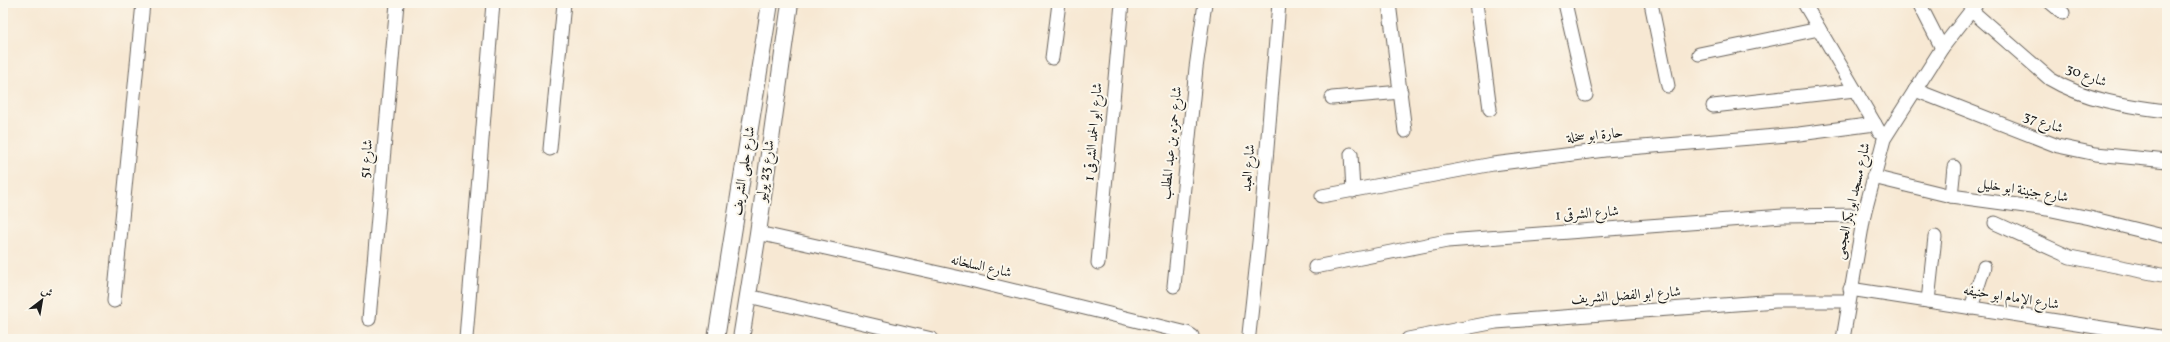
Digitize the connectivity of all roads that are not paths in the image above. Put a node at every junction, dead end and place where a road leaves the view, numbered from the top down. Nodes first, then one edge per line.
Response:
1 (143, 3) edge
2 (397, 3) edge
3 (493, 3) edge
4 (564, 3) edge
5 (770, 3) edge
6 (790, 3) edge
7 (1059, 3) edge
8 (1122, 3) edge
9 (1205, 3) edge
10 (1279, 3) edge
11 (1389, 3) edge
12 (1476, 3) edge
13 (1564, 3) edge
14 (1652, 3) edge
15 (1804, 3) edge
16 (1919, 3) edge
17 (2051, 3) edge
18 (1974, 7) edge
19 (2063, 13) dead end
20 (1819, 29) junction
21 (1942, 48) junction
22 (1699, 54) dead end
23 (1052, 58) dead end
24 (1668, 86) dead end
25 (1855, 90) junction
26 (1914, 90) junction
27 (1401, 92) junction
28 (1586, 95) dead end
29 (1332, 98) dead end
30 (1712, 106) dead end
31 (1490, 109) dead end
32 (2167, 111) edge
33 (1875, 124) junction
34 (1405, 131) dead end
35 (1884, 139) junction
36 (550, 149) dead end
37 (1352, 154) dead end
38 (2167, 161) edge
39 (1954, 167) dead end
40 (1873, 177) junction
41 (1353, 191) junction
42 (1322, 196) dead end
43 (1951, 196) junction
44 (1864, 215) junction
45 (1995, 223) dead end
46 (758, 233) junction
47 (1935, 237) dead end
48 (2167, 237) edge
49 (1098, 263) dead end
50 (1315, 267) dead end
51 (1984, 267) dead end
52 (2167, 276) edge
53 (1174, 286) dead end
54 (1849, 295) junction
55 (748, 296) junction
56 (114, 301) dead end
57 (1928, 301) junction
58 (1971, 308) junction
59 (369, 318) dead end
60 (1249, 334) dead end
61 (466, 338) edge
62 (2167, 338) edge
63 (716, 339) edge
64 (741, 339) edge
65 (932, 339) edge
66 (1192, 339) edge
67 (1408, 339) edge
68 (1843, 339) edge

1 - 56 street
2 - 59 street, شارع 51
3 - 61 street
4 - 36 street
5 - 63 street, شارع حلمى الشريف
6 - 46 street, شارع 23 يوليو
7 - 23 street
8 - 49 street, شارع ابو الحمد الشرقى 1
9 - 53 street, شارع حمزه بن عبد المطلب
10 - 60 street, شارع العبد
11 - 27 street
12 - 31 street
13 - 28 street
14 - 24 street
15 - 20 street
16 - 21 street
17 - 19 street
18 - 21 street, شارع مسجد ابو بكر العجمى
18 - 32 street, شارع 30
20 - 22 street
20 - 25 street
21 - 26 street, شارع مسجد ابو بكر العجمى
25 - 30 street
25 - 33 street
26 - 35 street, شارع مسجد ابو بكر العجمى
26 - 38 street, شارع 37
27 - 29 street
27 - 34 street
33 - 35 street
33 - 41 street, حارة ابو سخلة
35 - 40 street, شارع مسجد ابو بكر العجمى
37 - 41 street
39 - 43 street
40 - 43 street, شارع جنينة ابو خليل
40 - 44 street, شارع مسجد ابو بكر العجمى
41 - 42 street, حارة ابو سخلة
43 - 48 street, شارع جنينة ابو خليل
44 - 50 street, شارع الشرقى 1
44 - 54 street, شارع مسجد ابو بكر العجمى
45 - 52 street
46 - 55 street, شارع 23 يوليو
46 - 66 street, شارع السلخانه
47 - 57 street
51 - 58 street
54 - 57 street, شارع الإمام ابو حنيفه
54 - 67 street, شارع ابو الفضل الشريف
54 - 68 street, شارع مسجد ابو بكر العجمى
55 - 64 street, شارع 23 يوليو
55 - 65 street
57 - 58 street, شارع الإمام ابو حنيفه
58 - 62 street, شارع الإمام ابو حنيفه

